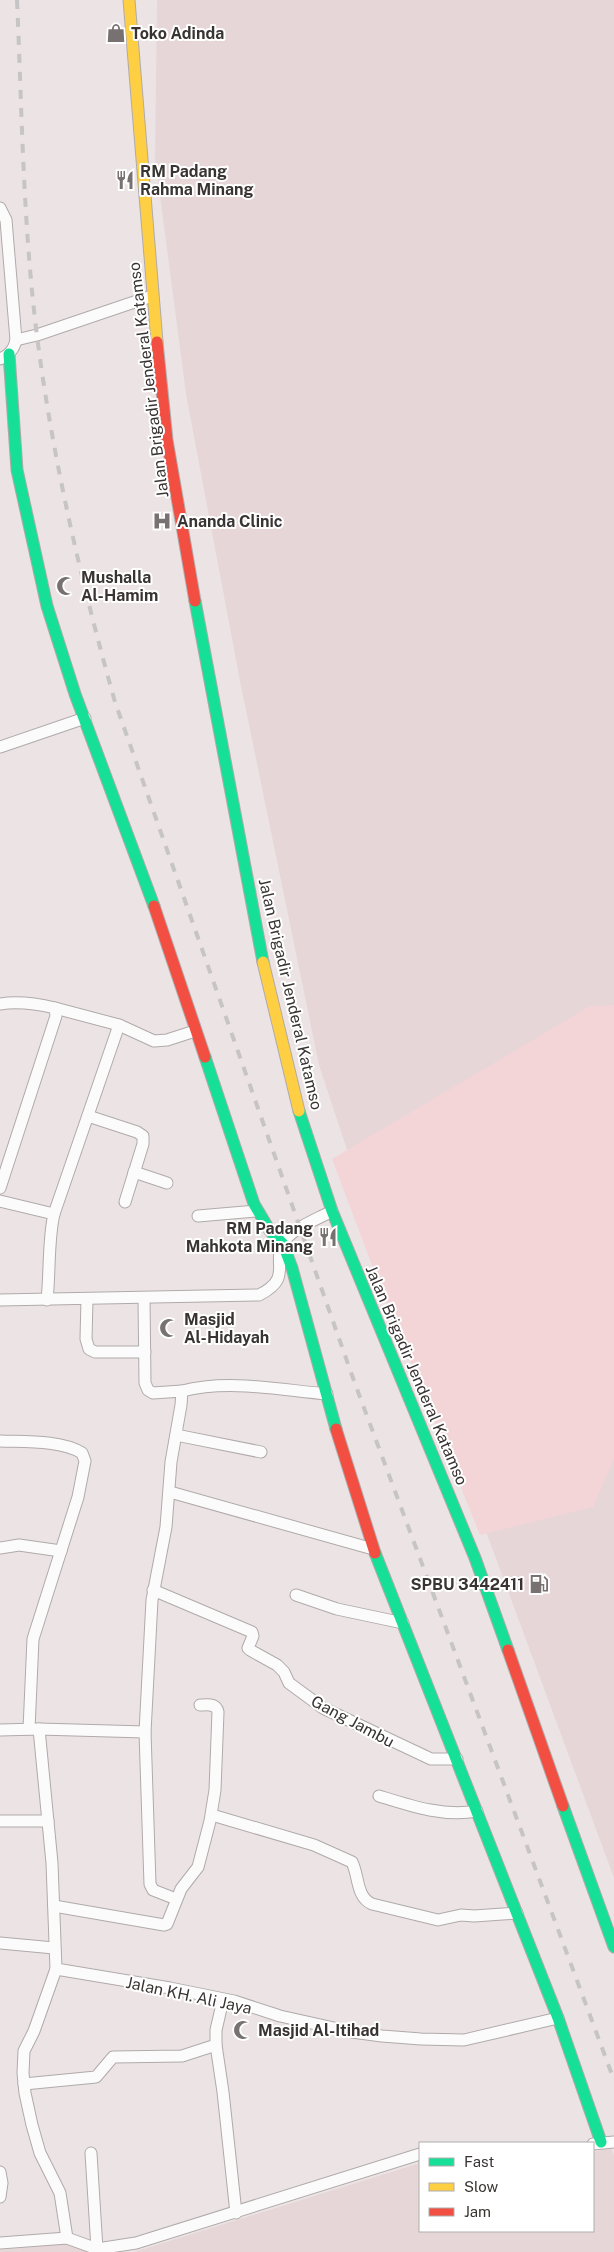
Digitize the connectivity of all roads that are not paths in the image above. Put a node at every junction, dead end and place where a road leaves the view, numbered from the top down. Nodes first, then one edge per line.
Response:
1 (129, 0) edge
2 (0, 208) edge
3 (152, 296) junction
4 (16, 340) junction
5 (5, 357) edge
6 (85, 718) junction
7 (0, 747) edge
8 (0, 1004) edge
9 (55, 1008) junction
10 (119, 1025) junction
11 (195, 1031) junction
12 (88, 1116) junction
13 (4, 1166) edge
14 (134, 1172) junction
15 (167, 1183) dead end
16 (0, 1188) edge
17 (0, 1201) edge
18 (125, 1202) dead end
19 (257, 1211) junction
20 (332, 1211) junction
21 (54, 1214) junction
22 (198, 1216) dead end
23 (282, 1244) junction
24 (144, 1298) junction
25 (87, 1299) junction
26 (0, 1300) edge
27 (47, 1300) junction
28 (145, 1352) junction
29 (182, 1391) junction
30 (327, 1394) junction
31 (176, 1435) junction
32 (0, 1441) edge
33 (261, 1452) dead end
34 (170, 1492) junction
35 (0, 1548) edge
36 (372, 1549) junction
37 (61, 1552) junction
38 (153, 1590) junction
39 (296, 1595) dead end
40 (403, 1623) junction
41 (200, 1705) dead end
42 (34, 1729) junction
43 (0, 1730) edge
44 (146, 1732) junction
45 (457, 1759) junction
46 (379, 1796) dead end
47 (477, 1811) junction
48 (212, 1815) junction
49 (0, 1821) edge
50 (48, 1821) junction
51 (176, 1899) junction
52 (54, 1906) junction
53 (517, 1913) junction
54 (0, 1942) edge
55 (614, 1947) edge
56 (54, 1948) junction
57 (56, 1969) junction
58 (223, 2000) junction
59 (558, 2018) junction
60 (216, 2045) junction
61 (24, 2084) junction
62 (604, 2142) edge
63 (92, 2153) dead end
64 (419, 2154) edge
65 (0, 2172) edge
66 (0, 2197) edge
67 (236, 2213) junction
68 (67, 2238) junction
69 (0, 2243) edge
70 (97, 2249) junction

1 - 3 main road, Jalan Brigadir Jenderal Katamso
2 - 4 street
3 - 4 street
3 - 20 main road, Jalan Brigadir Jenderal Katamso
4 - 5 street
5 - 6 main road
6 - 7 street
6 - 11 main road
8 - 9 street
9 - 10 street
9 - 13 street
10 - 11 street
10 - 12 street
11 - 19 main road
12 - 14 street
12 - 21 street
13 - 16 street
14 - 15 street
14 - 18 street
17 - 21 street
19 - 22 street
19 - 23 main road
20 - 23 street
20 - 55 main road, Jalan Brigadir Jenderal Katamso
21 - 27 street
23 - 24 street
23 - 30 main road
24 - 25 street
24 - 28 street
25 - 27 street
25 - 28 street
26 - 27 street
28 - 29 street
29 - 30 street
29 - 31 street
30 - 36 main road
31 - 33 street
31 - 34 street
32 - 37 street
34 - 36 street
34 - 38 street
35 - 37 street
36 - 40 main road
37 - 42 street
38 - 44 street
38 - 45 street, Gang Jambu
39 - 40 street
40 - 45 main road
41 - 48 street
42 - 43 street
42 - 44 street
42 - 50 street
44 - 51 street
45 - 47 main road
46 - 47 street
47 - 53 main road
48 - 51 street
48 - 53 street
49 - 50 street
50 - 52 street
51 - 52 street
52 - 56 street
53 - 59 main road
54 - 56 street
56 - 57 street
57 - 58 street, Jalan KH. Ali Jaya
57 - 61 street
58 - 59 street, Jalan KH. Ali Jaya
58 - 60 street
59 - 62 main road
60 - 61 street
60 - 67 street
61 - 68 street
63 - 70 street
64 - 67 street
65 - 66 street
67 - 70 street
68 - 69 street
68 - 70 street

